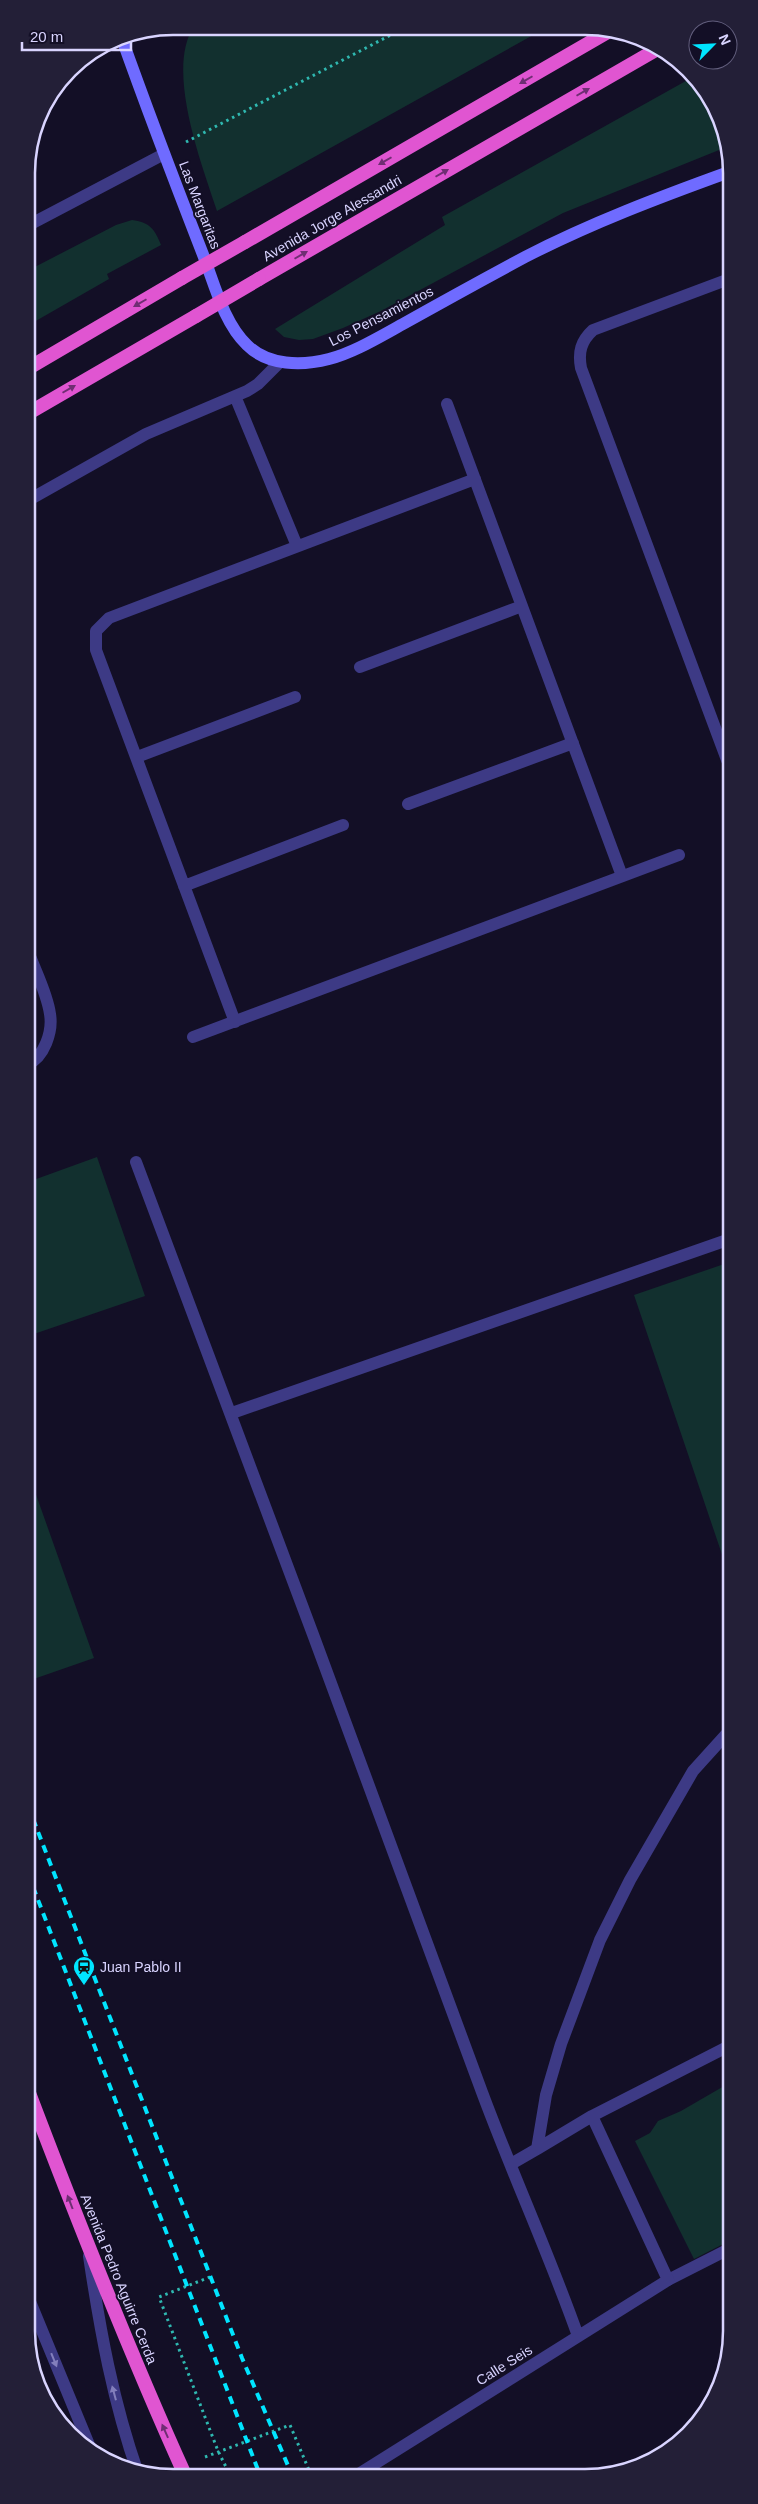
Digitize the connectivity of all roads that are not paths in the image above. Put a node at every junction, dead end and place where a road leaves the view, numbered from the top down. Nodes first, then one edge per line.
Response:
1 (601, 36) edge
2 (124, 44) edge
3 (652, 52) edge
4 (164, 154) junction
5 (723, 174) edge
6 (35, 222) edge
7 (723, 281) edge
8 (280, 362) junction
9 (35, 364) edge
10 (235, 396) junction
11 (447, 404) dead end
12 (35, 409) edge
13 (475, 479) junction
14 (35, 496) edge
15 (297, 546) junction
16 (522, 606) junction
17 (360, 667) dead end
18 (295, 698) dead end
19 (573, 743) junction
20 (723, 749) edge
21 (137, 757) junction
22 (408, 804) dead end
23 (343, 825) dead end
24 (679, 855) dead end
25 (622, 876) junction
26 (184, 886) junction
27 (35, 973) edge
28 (235, 1022) junction
29 (193, 1037) dead end
30 (35, 1061) edge
31 (136, 1162) dead end
32 (723, 1241) edge
33 (232, 1413) junction
34 (723, 1738) edge
35 (723, 2049) edge
36 (35, 2109) edge
37 (592, 2116) junction
38 (537, 2148) junction
39 (511, 2164) junction
40 (88, 2248) junction
41 (723, 2252) edge
42 (668, 2280) junction
43 (35, 2314) edge
44 (578, 2336) junction
45 (87, 2439) edge
46 (135, 2464) edge
47 (182, 2469) edge
48 (367, 2469) edge

1 -> 9 highway, Avenida Jorge Alessandri, bridge
2 - 4 main road, Las Margaritas
12 -> 3 highway, Avenida Jorge Alessandri, bridge
4 - 6 street
4 - 8 main road, Las Margaritas
5 - 8 main road, Los Pensamientos
7 - 20 street
8 - 10 street
10 - 14 street
10 - 15 street
11 - 13 street
13 - 15 street
13 - 16 street
15 - 21 street
16 - 17 street
16 - 19 street
18 - 21 street
19 - 22 street
19 - 25 street
21 - 26 street
23 - 26 street
24 - 25 street
25 - 28 street
26 - 28 street
27 - 30 street
28 - 29 street
31 - 33 street
32 - 33 street
33 - 39 street
34 - 38 street
35 - 37 street
40 -> 36 highway, Avenida Pedro Aguirre Cerda
37 - 38 street
37 - 42 street
38 - 39 street
39 - 44 street
46 -> 40 street
47 -> 40 highway, Avenida Pedro Aguirre Cerda
41 - 42 street, Calle Seis
42 - 44 street, Calle Seis
43 -> 45 street
44 - 48 street, Calle Seis

